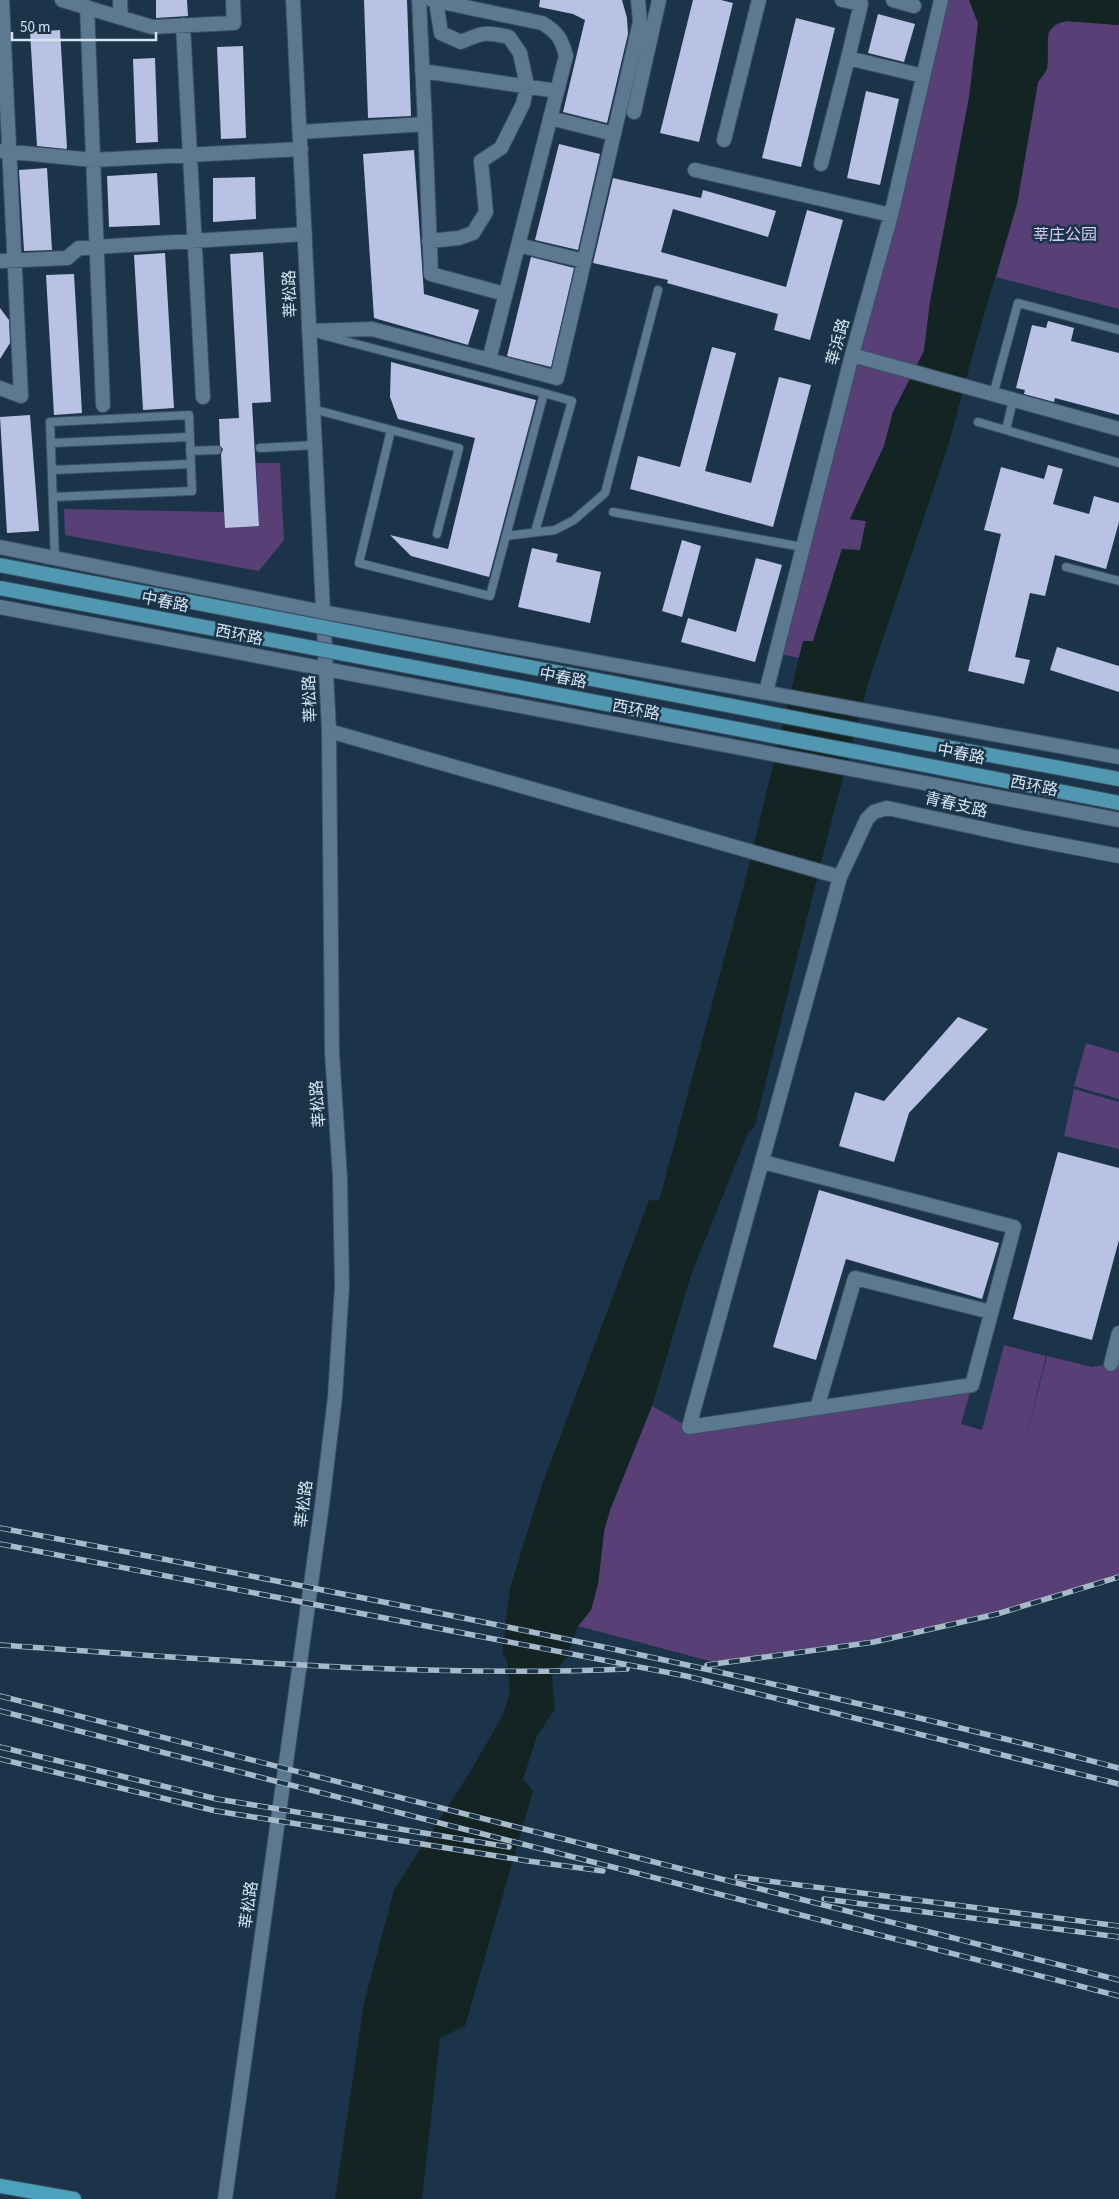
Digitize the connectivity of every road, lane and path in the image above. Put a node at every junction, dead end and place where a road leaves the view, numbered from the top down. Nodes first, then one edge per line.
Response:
1 (2, 0) edge
2 (62, 0) edge
3 (120, 0) edge
4 (233, 0) edge
5 (294, 0) edge
6 (419, 0) edge
7 (434, 0) edge
8 (638, 0) edge
9 (659, 0) edge
10 (759, 0) edge
11 (842, 0) edge
12 (893, 0) edge
13 (941, 0) edge
14 (865, 2) edge
15 (914, 6) dead end
16 (87, 7) junction
17 (121, 18) junction
18 (183, 25) junction
19 (848, 58) junction
20 (422, 71) junction
21 (923, 76) junction
22 (527, 86) junction
23 (557, 91) junction
24 (634, 112) dead end
25 (550, 118) junction
26 (425, 124) junction
27 (300, 132) junction
28 (614, 134) junction
29 (724, 140) dead end
30 (300, 150) junction
31 (5, 152) edge
32 (190, 155) junction
33 (93, 160) junction
34 (821, 164) dead end
35 (695, 170) dead end
36 (891, 215) junction
37 (305, 234) junction
38 (195, 241) junction
39 (430, 241) junction
40 (518, 245) junction
41 (97, 247) junction
42 (15, 260) junction
43 (0, 261) edge
44 (584, 261) junction
45 (658, 290) dead end
46 (505, 294) junction
47 (1119, 330) edge
48 (309, 331) junction
49 (852, 355) junction
50 (489, 360) junction
51 (0, 388) edge
52 (544, 393) junction
53 (993, 395) junction
54 (203, 397) dead end
55 (1013, 400) junction
56 (103, 405) dead end
57 (313, 409) junction
58 (978, 422) dead end
59 (391, 430) junction
60 (1006, 430) junction
61 (1119, 430) edge
62 (190, 437) junction
63 (51, 443) junction
64 (315, 445) junction
65 (260, 448) dead end
66 (217, 450) dead end
67 (190, 451) junction
68 (1119, 463) edge
69 (191, 464) junction
70 (52, 470) junction
71 (53, 497) junction
72 (613, 512) dead end
73 (535, 532) junction
74 (437, 534) dead end
75 (506, 536) junction
76 (0, 547) edge
77 (802, 547) junction
78 (55, 559) junction
79 (0, 565) edge
80 (1066, 567) dead end
81 (1119, 581) edge
82 (0, 588) edge
83 (0, 607) edge
84 (323, 612) junction
85 (326, 669) junction
86 (771, 694) junction
87 (329, 731) junction
88 (1119, 757) edge
89 (1119, 779) edge
90 (1119, 803) edge
91 (1119, 820) edge
92 (1119, 856) edge
93 (840, 877) junction
94 (763, 1162) junction
95 (991, 1312) junction
96 (1119, 1333) edge
97 (1111, 1364) dead end
98 (817, 1408) junction
99 (0, 2186) edge
100 (74, 2199) edge
101 (225, 2199) edge

1 - 31 street
2 - 16 street
3 - 17 street
4 - 18 street
5 - 27 street, 莘松路
6 - 20 street
7 - 22 street
7 - 23 street
8 - 28 street
9 - 24 street
10 - 29 street
11 - 14 street
12 - 15 street
13 - 21 street, 莘浜路
14 - 19 street
16 - 17 street
16 - 33 street
17 - 18 street
18 - 32 street
19 - 21 street
19 - 34 street
20 - 22 street
20 - 26 street
21 - 36 street, 莘浜路
22 - 23 street
22 - 39 street
23 - 25 street
25 - 28 street
25 - 40 street
26 - 27 street
26 - 39 street
27 - 30 street, 莘松路
28 - 44 street
30 - 32 street
30 - 37 street, 莘松路
31 - 33 street
31 - 42 street
32 - 33 street
32 - 38 street
33 - 41 street
35 - 36 street
36 - 49 street, 莘浜路
37 - 38 street
37 - 48 street, 莘松路
38 - 41 street
38 - 54 street
39 - 46 street
40 - 44 street
40 - 46 street
41 - 42 street
41 - 56 street
42 - 43 street
42 - 51 street
44 - 50 street
45 - 73 lane
46 - 50 street
47 - 53 lane
48 - 50 street
48 - 52 lane
48 - 57 street, 莘松路
49 - 53 street
49 - 77 street, 莘浜路
52 - 73 lane
52 - 75 lane
53 - 55 street
55 - 60 lane
55 - 61 street
57 - 59 lane
57 - 64 street, 莘松路
58 - 60 lane
59 - 74 lane
59 - 75 lane
60 - 68 lane
62 - 63 lane
62 - 63 lane
62 - 67 lane
63 - 70 lane
64 - 65 lane
64 - 84 street, 莘松路
66 - 67 lane
67 - 69 lane
69 - 70 lane
69 - 71 lane
70 - 71 lane
71 - 78 lane
72 - 77 lane
73 - 75 lane
76 - 78 street
77 - 86 street, 莘浜路
78 - 84 street
79 - 89 main road, 中春路, bridge
80 - 81 lane
82 - 90 main road, 中春路, bridge
83 - 85 street, 西环路
84 - 85 street, 莘松路
84 - 86 street
85 - 87 street, 莘松路
85 - 91 street, 西环路
86 - 88 street
87 - 93 street
87 - 101 street, 莘松路
92 - 93 street, 青春支路
93 - 94 street, 青春支路
94 - 95 street
94 - 98 street, 青春支路
95 - 98 street
95 - 98 street
96 - 97 street
99 - 100 highway

